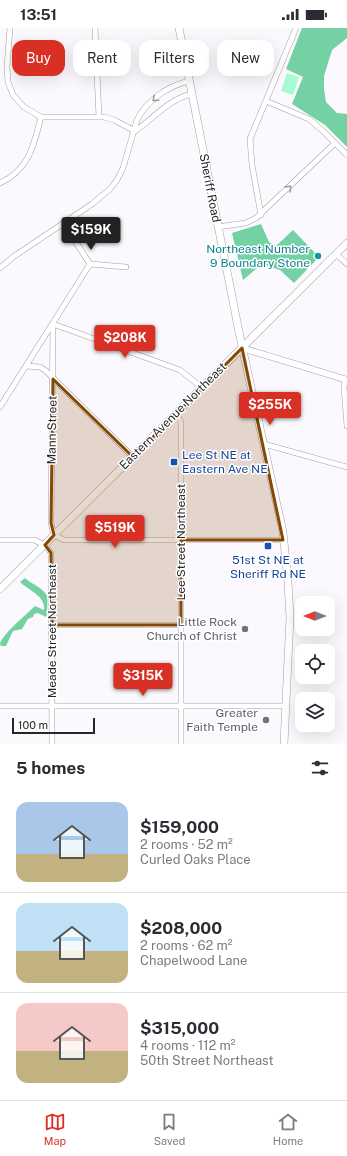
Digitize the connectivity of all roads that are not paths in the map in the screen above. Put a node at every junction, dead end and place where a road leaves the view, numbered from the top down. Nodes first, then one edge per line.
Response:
1 (10, 28) edge
2 (95, 28) edge
3 (179, 28) edge
4 (296, 28) edge
5 (189, 81) junction
6 (191, 94) junction
7 (266, 101) junction
8 (41, 117) junction
9 (99, 117) junction
10 (135, 131) junction
11 (335, 143) junction
12 (347, 155) edge
13 (0, 183) edge
14 (261, 215) junction
15 (64, 224) junction
16 (217, 227) junction
17 (347, 243) edge
18 (336, 254) junction
19 (90, 264) junction
20 (347, 264) edge
21 (126, 267) dead end
22 (0, 268) edge
23 (53, 324) junction
24 (242, 348) junction
25 (26, 366) junction
26 (53, 379) junction
27 (346, 379) edge
28 (201, 387) junction
29 (0, 407) edge
30 (177, 413) junction
31 (347, 426) edge
32 (264, 444) junction
33 (133, 457) junction
34 (347, 467) edge
35 (54, 535) junction
36 (0, 540) edge
37 (181, 540) junction
38 (284, 540) junction
39 (45, 544) junction
40 (0, 589) edge
41 (181, 625) junction
42 (52, 626) junction
43 (0, 706) edge
44 (52, 706) junction
45 (181, 706) junction
46 (286, 706) junction
47 (52, 744) edge
48 (181, 744) edge
49 (284, 744) edge

1 - 8 street
2 - 9 street
3 - 5 main road, Sheriff Road
4 - 7 street
5 - 6 main road, Sheriff Road
5 -> 10 street
6 - 10 street
6 - 16 main road, Sheriff Road
7 - 11 street
7 - 14 street
8 - 9 street
8 - 13 street
9 - 10 street
10 - 15 street
11 - 12 street
14 -> 11 street
14 - 16 street
15 - 19 street
15 - 22 street
16 - 24 main road, Sheriff Road
17 - 18 main road, Eastern Avenue Northeast
18 - 20 street
18 - 24 main road, Eastern Avenue Northeast
19 - 21 street
19 - 23 street
23 - 25 street
23 - 26 street, Mann Street
23 - 28 street
24 - 27 street
24 - 28 main road, Eastern Avenue Northeast
24 - 32 main road, Sheriff Road
25 - 26 street
25 - 29 street
26 - 33 street
26 - 35 street, Mann Street
27 - 31 street
28 - 30 main road, Eastern Avenue Northeast
30 - 33 main road, Eastern Avenue Northeast
30 - 37 street, Lee Street Northeast
32 - 34 street
32 - 38 main road, Sheriff Road
33 - 35 main road, Eastern Avenue Northeast
35 - 37 street
35 - 39 main road, Eastern Avenue Northeast
36 - 39 street
37 - 38 street
37 - 41 street, Lee Street Northeast
38 - 46 main road, Sheriff Road
39 - 40 main road, Eastern Avenue Northeast
39 - 42 street, Meade Street Northeast
41 - 42 street
41 - 45 street, Lee Street Northeast
42 - 44 street, Meade Street Northeast
43 - 44 street
44 - 45 street
44 - 47 street, Meade Street Northeast
45 - 46 street
45 - 48 street, Lee Street Northeast
46 - 49 main road, Sheriff Road

